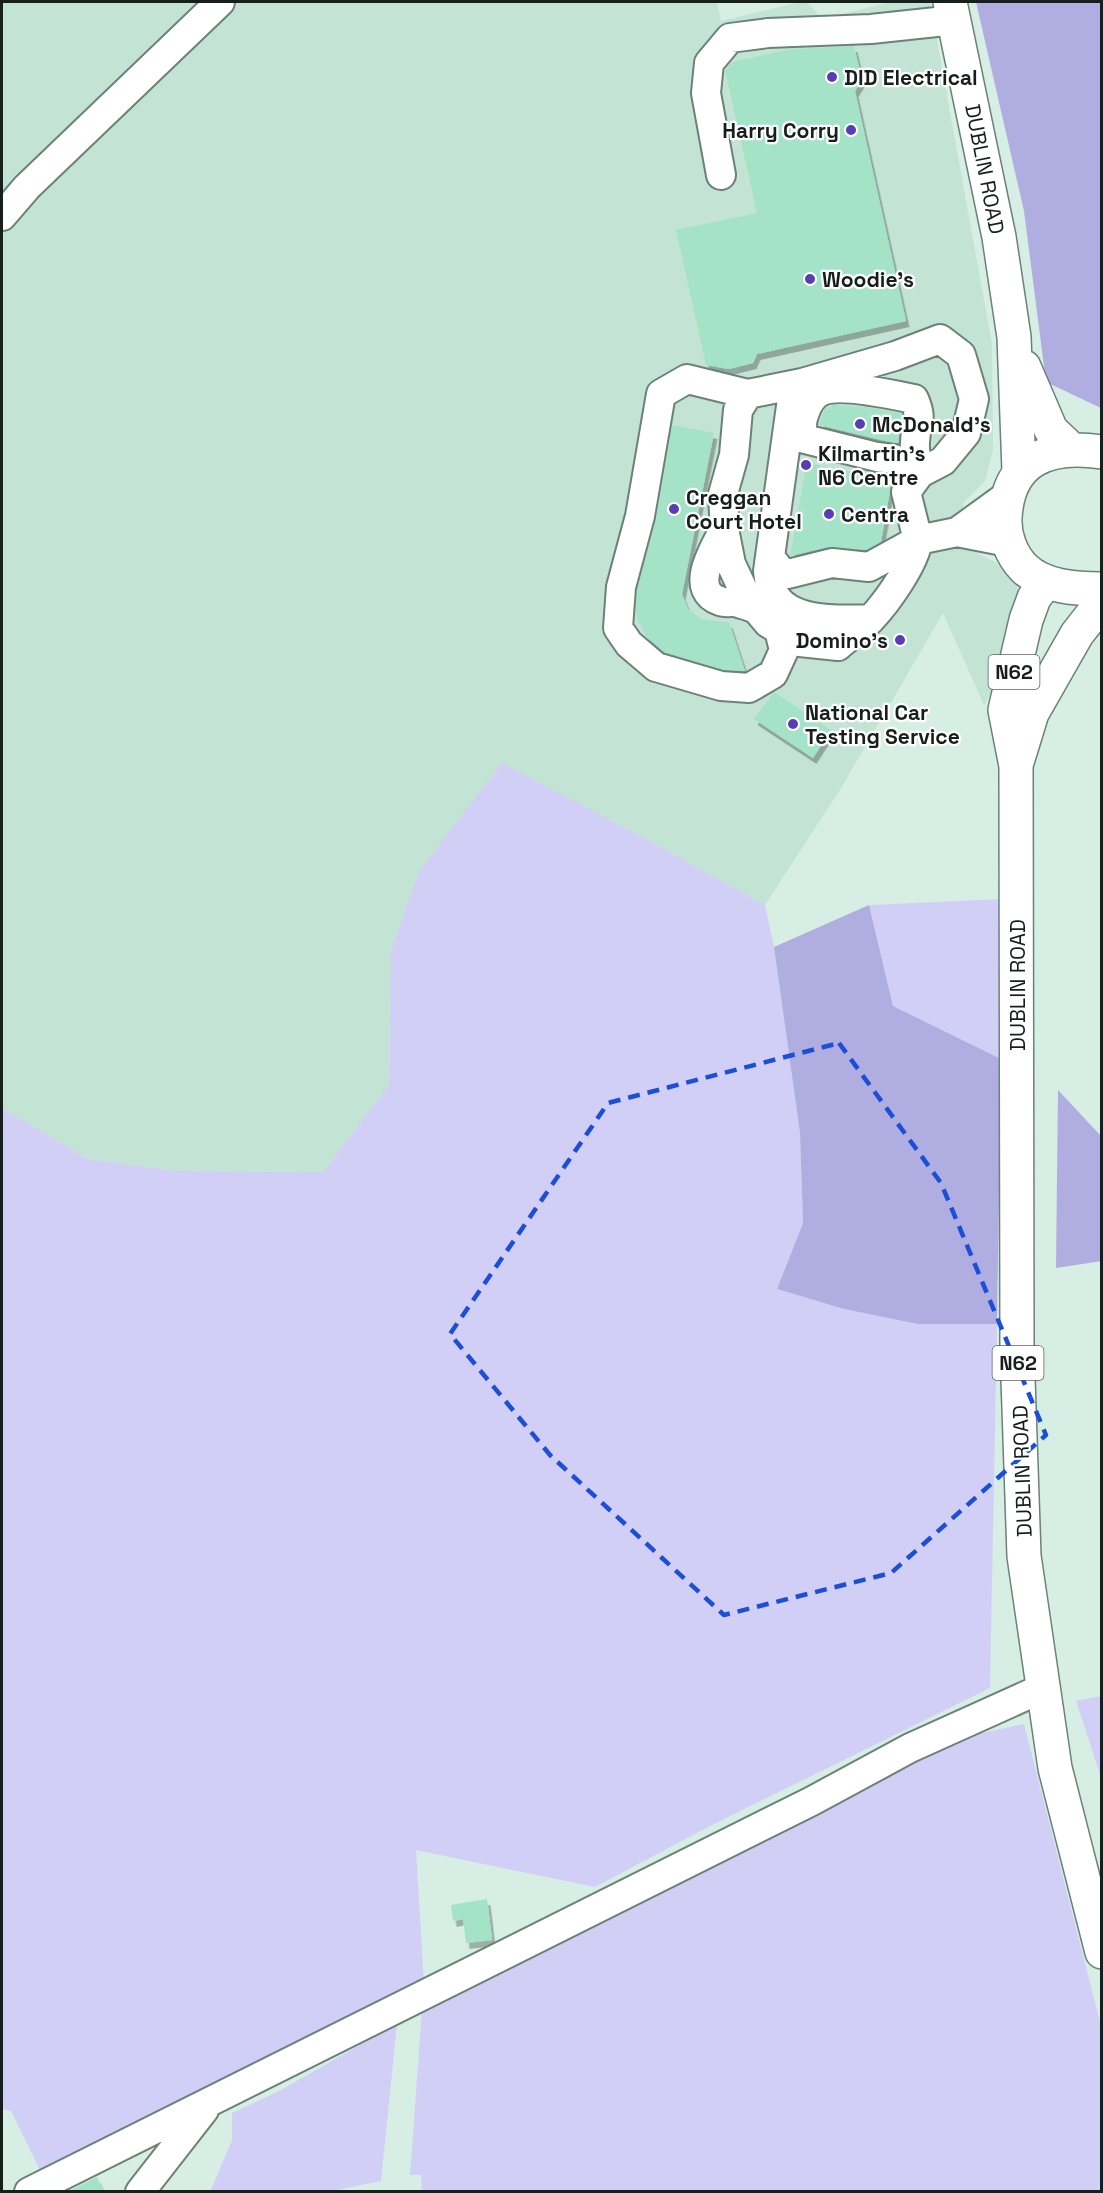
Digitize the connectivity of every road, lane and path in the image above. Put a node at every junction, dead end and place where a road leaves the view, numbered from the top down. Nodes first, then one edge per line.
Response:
1 (220, 2) edge
2 (952, 11) edge
3 (721, 175) dead end
4 (2, 216) edge
5 (1014, 337) junction
6 (802, 383) junction
7 (748, 394) junction
8 (1091, 449) edge
9 (1013, 483) junction
10 (957, 532) junction
11 (918, 540) junction
12 (1008, 542) junction
13 (770, 557) junction
14 (1046, 582) junction
15 (1101, 588) edge
16 (1101, 602) edge
17 (871, 619) junction
18 (779, 630) junction
19 (1016, 766) junction
20 (1043, 1688) junction
21 (1101, 1952) edge
22 (208, 2104) junction
23 (29, 2192) edge
24 (140, 2192) edge

1 - 4 street
2 - 3 street
2 - 5 main road, DUBLIN ROAD
5 - 8 main road, DUBLIN ROAD
5 - 9 main road, DUBLIN ROAD
6 - 7 street
6 - 11 street
6 - 13 street
7 - 18 street
7 - 18 street
8 - 9 main road
9 - 10 street
9 - 12 main road, DUBLIN ROAD
10 - 11 street
10 - 12 street
11 - 13 street
11 - 17 street
12 - 14 main road
13 - 17 street
14 - 15 main road
14 - 19 main road, DUBLIN ROAD / N62
16 - 19 main road, DUBLIN ROAD / N62
17 - 18 street
19 - 20 main road, DUBLIN ROAD / N62
20 - 21 main road, DUBLIN ROAD / N62
20 - 22 street
22 - 23 street
22 - 24 street

